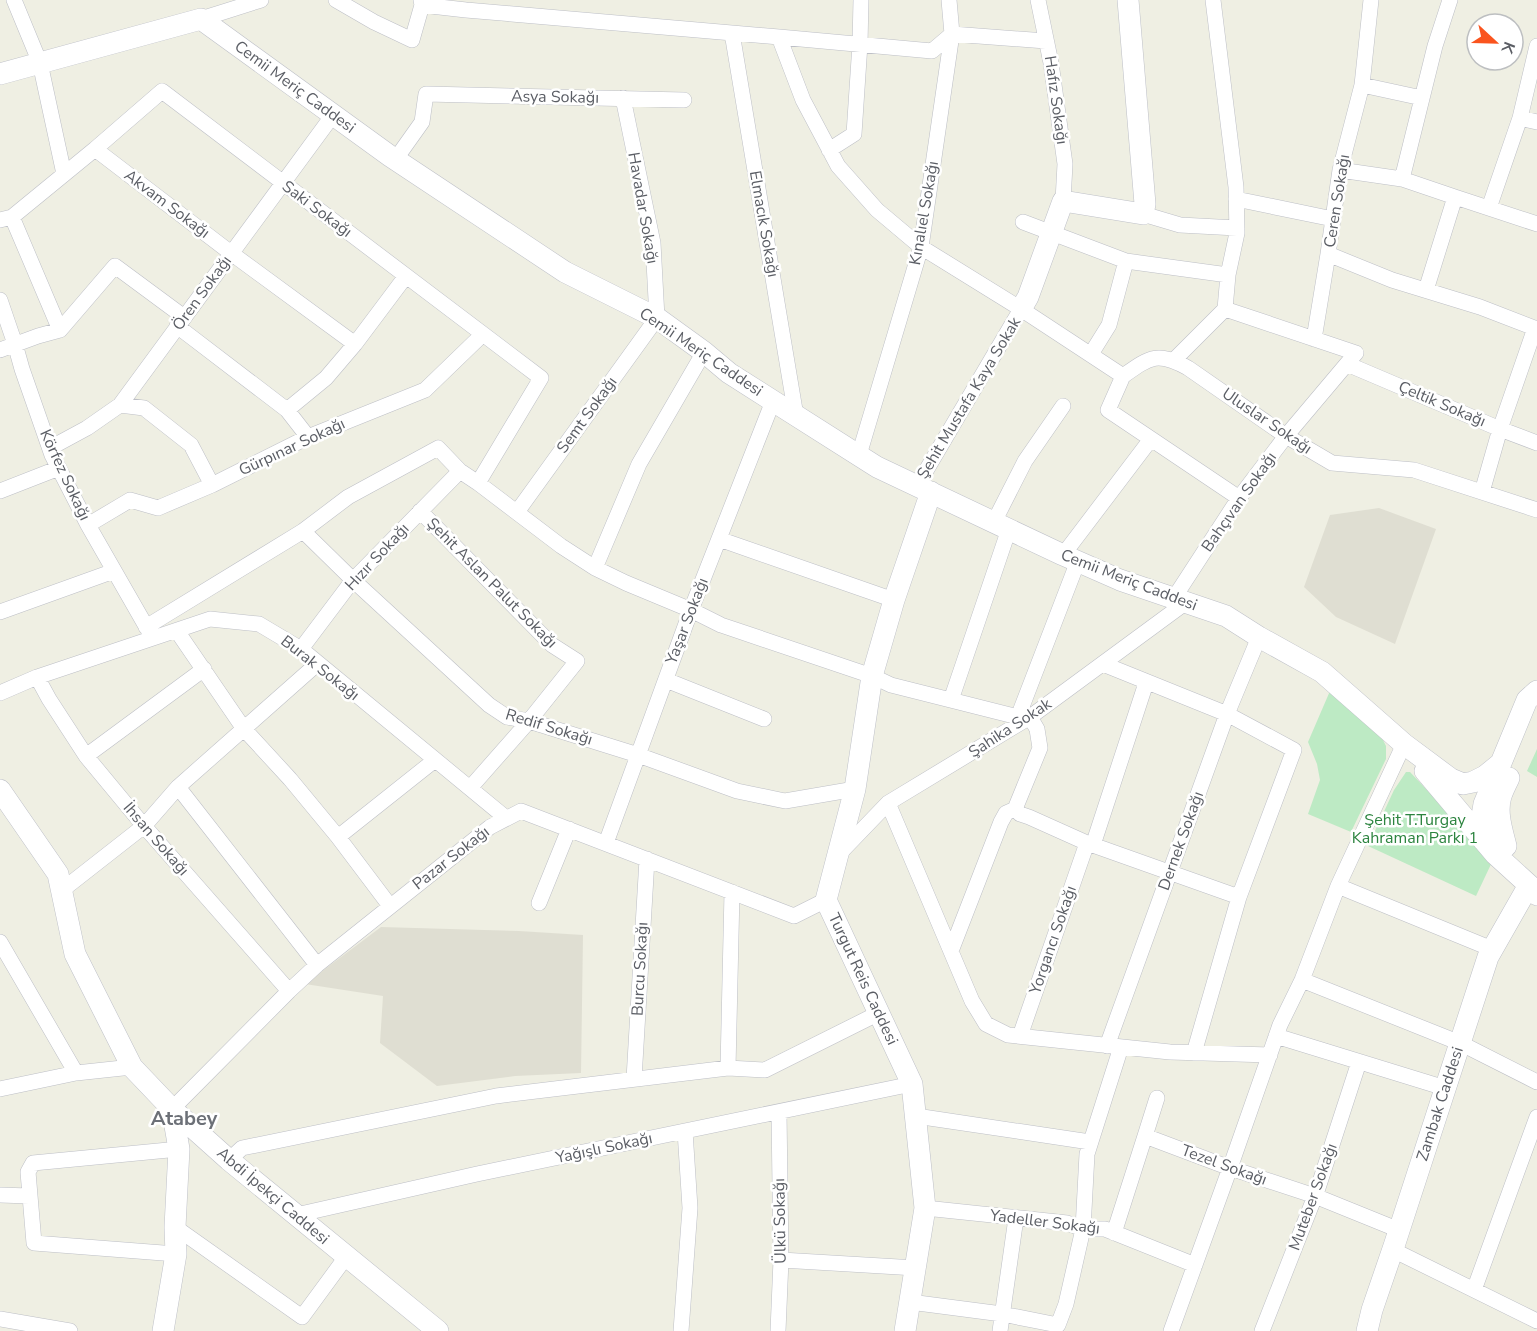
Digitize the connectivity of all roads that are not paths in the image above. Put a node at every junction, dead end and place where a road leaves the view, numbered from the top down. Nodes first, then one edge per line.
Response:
1 (14, 0) edge
2 (261, 0) edge
3 (336, 0) edge
4 (861, 0) edge
5 (949, 0) edge
6 (1038, 0) edge
7 (1128, 0) edge
8 (1213, 0) edge
9 (1371, 0) edge
10 (1449, 0) edge
11 (422, 2) edge
12 (201, 19) junction
13 (732, 33) junction
14 (952, 34) junction
15 (779, 37) junction
16 (1046, 41) junction
17 (861, 44) junction
18 (1537, 46) edge
19 (40, 63) junction
20 (0, 74) edge
21 (1362, 85) junction
22 (622, 98) junction
23 (1422, 98) junction
24 (684, 100) dead end
25 (333, 115) junction
26 (1520, 118) junction
27 (1537, 122) edge
28 (95, 149) junction
29 (830, 150) junction
30 (396, 160) junction
31 (1340, 170) junction
32 (64, 174) junction
33 (1401, 179) junction
34 (283, 183) junction
35 (1455, 197) junction
36 (1236, 199) junction
37 (1063, 201) junction
38 (1489, 208) junction
39 (1143, 214) junction
40 (6, 218) edge
41 (1333, 219) junction
42 (1023, 222) dead end
43 (1537, 224) edge
44 (1237, 228) junction
45 (1051, 234) junction
46 (921, 247) junction
47 (231, 253) junction
48 (1328, 255) junction
49 (1126, 261) junction
50 (1228, 275) junction
51 (406, 276) junction
52 (1426, 290) junction
53 (0, 300) edge
54 (1021, 309) junction
55 (1225, 309) junction
56 (657, 318) junction
57 (181, 322) junction
58 (1536, 328) edge
59 (60, 330) junction
60 (483, 334) junction
61 (1314, 339) junction
62 (15, 344) junction
63 (355, 344) junction
64 (0, 350) edge
65 (704, 352) junction
66 (1091, 354) junction
67 (1351, 359) junction
68 (1174, 360) junction
69 (1123, 376) junction
70 (773, 401) junction
71 (120, 405) junction
72 (1063, 406) dead end
73 (287, 410) junction
74 (796, 416) junction
75 (1500, 429) junction
76 (1286, 436) junction
77 (308, 437) junction
78 (1151, 439) junction
79 (1537, 442) edge
80 (50, 448) junction
81 (859, 455) junction
82 (59, 468) junction
83 (460, 471) junction
84 (478, 483) junction
85 (212, 485) junction
86 (924, 489) junction
87 (0, 491) edge
88 (1482, 492) junction
89 (1239, 498) junction
90 (1537, 510) edge
91 (420, 511) junction
92 (517, 512) junction
93 (88, 525) junction
94 (1001, 526) junction
95 (303, 531) junction
96 (719, 539) junction
97 (1070, 558) junction
98 (595, 568) junction
99 (114, 571) junction
100 (353, 580) junction
101 (894, 600) junction
102 (1180, 601) junction
103 (691, 610) junction
104 (0, 612) edge
105 (177, 631) junction
106 (150, 633) junction
107 (1259, 637) junction
108 (301, 649) junction
109 (317, 664) junction
110 (1103, 664) junction
111 (204, 669) junction
112 (872, 676) junction
113 (37, 677) junction
114 (666, 680) junction
115 (1146, 682) junction
116 (1537, 691) edge
117 (0, 693) edge
118 (951, 700) junction
119 (1537, 711) edge
120 (1227, 714) junction
121 (1024, 717) junction
122 (764, 719) dead end
123 (529, 721) junction
124 (244, 729) junction
125 (1404, 744) junction
126 (638, 755) junction
127 (86, 756) junction
128 (435, 760) junction
129 (1501, 763) junction
130 (1431, 765) junction
131 (178, 787) junction
132 (470, 788) junction
133 (855, 789) junction
134 (0, 790) edge
135 (1444, 793) junction
136 (1501, 797) junction
137 (888, 804) junction
138 (1015, 809) junction
139 (1480, 812) junction
140 (506, 818) junction
141 (144, 826) junction
142 (569, 829) junction
143 (338, 837) junction
144 (1484, 841) junction
145 (606, 843) junction
146 (1090, 844) junction
147 (1506, 846) junction
148 (837, 856) junction
149 (647, 859) junction
150 (1169, 872) junction
151 (1338, 886) junction
152 (1533, 890) edge
153 (62, 891) junction
154 (732, 892) junction
155 (1239, 897) junction
156 (826, 900) junction
157 (539, 903) dead end
158 (390, 906) junction
159 (0, 942) edge
160 (1492, 949) junction
161 (951, 951) junction
162 (317, 965) junction
163 (1302, 980) junction
164 (289, 991) junction
165 (879, 1013) junction
166 (1020, 1036) junction
167 (1276, 1036) junction
168 (1460, 1043) junction
169 (1114, 1047) junction
170 (1194, 1053) junction
171 (1270, 1055) junction
172 (1359, 1062) junction
173 (132, 1067) junction
174 (728, 1068) junction
175 (76, 1074) junction
176 (634, 1079) junction
177 (1537, 1082) edge
178 (912, 1084) junction
179 (1445, 1088) junction
180 (0, 1089) edge
181 (1157, 1098) dead end
182 (171, 1110) junction
183 (779, 1112) junction
184 (916, 1116) junction
185 (1537, 1117) edge
186 (685, 1131) junction
187 (1145, 1136) junction
188 (1090, 1142) junction
189 (179, 1149) junction
190 (229, 1160) junction
191 (1230, 1168) junction
192 (0, 1196) edge
193 (29, 1196) junction
194 (1315, 1196) junction
195 (925, 1208) junction
196 (296, 1215) junction
197 (1016, 1218) junction
198 (176, 1227) junction
199 (1083, 1229) junction
200 (1114, 1233) junction
201 (1396, 1240) junction
202 (176, 1254) junction
203 (346, 1257) junction
204 (781, 1260) junction
205 (1195, 1265) junction
206 (916, 1268) junction
207 (1474, 1290) junction
208 (910, 1302) junction
209 (1002, 1314) junction
210 (0, 1319) edge
211 (1537, 1321) edge
212 (1057, 1328) edge
213 (70, 1331) edge
214 (163, 1331) edge
215 (438, 1331) edge
216 (681, 1331) edge
217 (778, 1331) edge
218 (905, 1331) edge
219 (1000, 1331) edge
220 (1171, 1331) edge
221 (1262, 1331) edge
222 (1366, 1331) edge

1 - 19 street
2 - 12 street
3 - 11 street
4 - 17 street
5 - 14 street, Kınalıel Sokağı
6 - 16 street, Hafız Sokağı
7 - 39 street
8 - 36 street
9 - 21 street, Ceren Sokağı
10 - 23 street
11 - 13 street
12 - 19 street
12 - 25 street, Cemii Meriç Caddesi
13 - 15 street
13 - 74 street, Elmacık Sokağı
14 - 16 street
14 - 17 street
14 - 46 street, Kınalıel Sokağı
15 - 17 street
15 - 29 street
16 - 37 street, Hafız Sokağı
17 - 29 street
18 - 26 street
19 - 20 street
19 - 32 street
21 - 23 street
21 - 31 street, Ceren Sokağı
22 - 24 street, Asya Sokağı
22 - 30 street, Asya Sokağı
22 - 56 street, Havadar Sokağı
23 - 33 street
25 - 30 street, Cemii Meriç Caddesi
25 - 34 street, Ören Sokağı
26 - 27 street
26 - 38 street
28 - 32 street, Saki Sokağı
28 - 34 street, Saki Sokağı
28 - 47 street, Akvam Sokağı
29 - 46 street
30 - 56 street, Cemii Meriç Caddesi
31 - 33 street
31 - 41 street, Ceren Sokağı
32 - 40 street, Saki Sokağı
33 - 35 street
34 - 47 street, Ören Sokağı
34 - 51 street, Saki Sokağı
35 - 38 street
35 - 52 street
36 - 41 street
36 - 44 street
37 - 39 street
37 - 45 street
38 - 43 street
39 - 44 street
40 - 59 street
41 - 48 street, Ceren Sokağı
42 - 45 street
44 - 50 street
45 - 49 street
45 - 54 street
46 - 54 street
46 - 81 street, Kınalıel Sokağı
47 - 57 street, Ören Sokağı
47 - 63 street, Akvam Sokağı
48 - 52 street, Ceren Sokağı
48 - 61 street
49 - 50 street
49 - 66 street
50 - 55 street
51 - 60 street, Saki Sokağı
51 - 63 street
52 - 58 street, Ceren Sokağı
53 - 62 street, Körfez Sokağı
54 - 66 street
54 - 86 street, Şehit Mustafa Kaya Sokak
55 - 61 street, Çeltik Sokağı
55 - 68 street
56 - 65 street, Cemii Meriç Caddesi
56 - 92 street, Semt Sokağı
57 - 59 street
57 - 71 street, Ören Sokağı
57 - 73 street
58 - 75 street
59 - 62 street
60 - 77 street, Gürpınar Sokağı
60 - 84 street, Saki Sokağı
61 - 67 street, Çeltik Sokağı
62 - 64 street
62 - 80 street, Körfez Sokağı
63 - 73 street
65 - 70 street, Cemii Meriç Caddesi
65 - 98 street
66 - 69 street
67 - 75 street, Çeltik Sokağı
67 - 76 street, Bahçıvan Sokağı
68 - 69 street
68 - 76 street, Uluslar Sokağı
69 - 78 street
70 - 74 street, Cemii Meriç Caddesi
70 - 96 street, Yaşar Sokağı
71 - 80 street, Ören Sokağı
71 - 85 street
72 - 94 street
73 - 77 street
74 - 81 street, Cemii Meriç Caddesi
75 - 79 street, Çeltik Sokağı
75 - 88 street
76 - 88 street, Uluslar Sokağı
76 - 89 street, Bahçıvan Sokağı
77 - 85 street, Gürpınar Sokağı
78 - 89 street
78 - 97 street
80 - 82 street, Körfez Sokağı
81 - 86 street, Cemii Meriç Caddesi
82 - 87 street
82 - 93 street, Körfez Sokağı
83 - 84 street
83 - 91 street, Hızır Sokağı
83 - 95 street
84 - 92 street
85 - 93 street, Gürpınar Sokağı
86 - 94 street, Cemii Meriç Caddesi
86 - 101 street, Turgut Reis Caddesi
88 - 90 street, Uluslar Sokağı
89 - 102 street, Bahçıvan Sokağı
91 - 100 street, Hızır Sokağı
91 - 123 street, Şehit Aslan Palut Sokağı
92 - 98 street
93 - 99 street, Körfez Sokağı
94 - 97 street, Cemii Meriç Caddesi
94 - 118 street
95 - 100 street, Redif Sokağı
95 - 106 street
96 - 101 street
96 - 103 street, Yaşar Sokağı
97 - 102 street, Cemii Meriç Caddesi
97 - 121 street
98 - 103 street
99 - 104 street
99 - 106 street, Körfez Sokağı
100 - 108 street, Hızır Sokağı
100 - 123 street, Redif Sokağı
101 - 112 street, Turgut Reis Caddesi
102 - 107 street, Cemii Meriç Caddesi
102 - 110 street, Şahika Sokak
103 - 112 street
103 - 114 street, Yaşar Sokağı
105 - 106 street, Burak Sokağı
105 - 108 street, Burak Sokağı
105 - 111 street
106 - 113 street, Burak Sokağı
107 - 120 street, Dernek Sokağı
107 - 125 street, Cemii Meriç Caddesi
108 - 109 street, Burak Sokağı
109 - 124 street
109 - 128 street, Burak Sokağı
110 - 115 street
110 - 121 street, Şahika Sokak
111 - 124 street
111 - 127 street
112 - 118 street
112 - 133 street, Turgut Reis Caddesi
113 - 117 street, Burak Sokağı
113 - 127 street, İhsan Sokağı
114 - 122 street
114 - 126 street, Yaşar Sokağı
115 - 120 street
115 - 146 street, Yorgancı Sokağı
116 - 129 street
118 - 121 street
119 - 136 street
120 - 150 street, Dernek Sokağı
120 - 155 street
121 - 137 street, Şahika Sokak
121 - 138 street
123 - 126 street, Redif Sokağı
123 - 132 street, Şehit Aslan Palut Sokağı
124 - 131 street
124 - 143 street
125 - 130 street
125 - 135 street
125 - 151 street
126 - 133 street, Redif Sokağı
126 - 145 street, Yaşar Sokağı
127 - 141 street, İhsan Sokağı
128 - 132 street, Burak Sokağı
128 - 143 street
129 - 130 street
129 - 139 street
130 - 139 street
131 - 141 street
131 - 162 street
132 - 140 street, Burak Sokağı
133 - 148 street, Turgut Reis Caddesi
134 - 153 street, Abdi İpekçi Caddesi
135 - 139 street
135 - 144 street
136 - 139 street
136 - 147 street
137 - 148 street, Şahika Sokak
137 - 161 street
138 - 146 street
138 - 161 street
139 - 144 street
139 - 147 street
140 - 142 street, Pazar Sokağı
140 - 158 street, Pazar Sokağı
141 - 153 street
141 - 164 street, İhsan Sokağı
142 - 145 street, Pazar Sokağı
142 - 157 street
143 - 158 street
144 - 152 street
145 - 149 street, Pazar Sokağı
146 - 150 street
146 - 166 street, Yorgancı Sokağı
147 - 152 street
148 - 156 street, Turgut Reis Caddesi
149 - 154 street, Pazar Sokağı
149 - 176 street, Burcu Sokağı
150 - 155 street
150 - 169 street, Dernek Sokağı
151 - 160 street
151 - 163 street
152 - 160 street, Zambak Caddesi
153 - 173 street, Abdi İpekçi Caddesi
154 - 156 street, Pazar Sokağı
154 - 174 street
155 - 170 street
156 - 165 street, Turgut Reis Caddesi
158 - 162 street, Pazar Sokağı
159 - 175 street
160 - 168 street, Zambak Caddesi
161 - 166 street
162 - 164 street, Pazar Sokağı
163 - 167 street
163 - 168 street
164 - 182 street, Pazar Sokağı
165 - 174 street
165 - 178 street, Turgut Reis Caddesi
166 - 169 street
167 - 171 street
167 - 172 street
168 - 177 street
168 - 179 street, Zambak Caddesi
169 - 170 street
169 - 188 street, Dernek Sokağı
170 - 171 street
171 - 191 street
172 - 179 street
172 - 194 street, Muteber Sokağı
173 - 175 street
173 - 182 street, Abdi İpekçi Caddesi
174 - 176 street
175 - 180 street
176 - 190 street
178 - 183 street, Yağışlı Sokağı
178 - 184 street, Turgut Reis Caddesi
179 - 201 street, Zambak Caddesi
181 - 187 street
182 - 189 street
182 - 190 street, Abdi İpekçi Caddesi
183 - 186 street, Yağışlı Sokağı
183 - 204 street, Ülkü Sokağı
184 - 188 street
184 - 195 street, Turgut Reis Caddesi
185 - 207 street
186 - 196 street, Yağışlı Sokağı
186 - 216 street
187 - 191 street, Tezel Sokağı
187 - 200 street
188 - 199 street, Dernek Sokağı
189 - 193 street
189 - 198 street
190 - 196 street, Abdi İpekçi Caddesi
191 - 194 street, Tezel Sokağı
191 - 205 street
192 - 193 street
193 - 202 street
194 - 201 street, Tezel Sokağı
194 - 221 street, Muteber Sokağı
195 - 197 street, Yadeller Sokağı
195 - 206 street, Turgut Reis Caddesi
196 - 203 street, Abdi İpekçi Caddesi
197 - 199 street, Yadeller Sokağı
197 - 209 street
198 - 202 street
198 - 203 street
199 - 200 street, Yadeller Sokağı
199 - 212 street, Dernek Sokağı
200 - 205 street, Yadeller Sokağı
201 - 207 street, Tezel Sokağı
201 - 222 street, Zambak Caddesi
202 - 214 street
203 - 215 street, Abdi İpekçi Caddesi
204 - 206 street
204 - 217 street, Ülkü Sokağı
205 - 220 street
206 - 208 street, Turgut Reis Caddesi
207 - 211 street, Tezel Sokağı
208 - 209 street
208 - 218 street, Turgut Reis Caddesi
209 - 212 street
209 - 219 street
210 - 213 street

